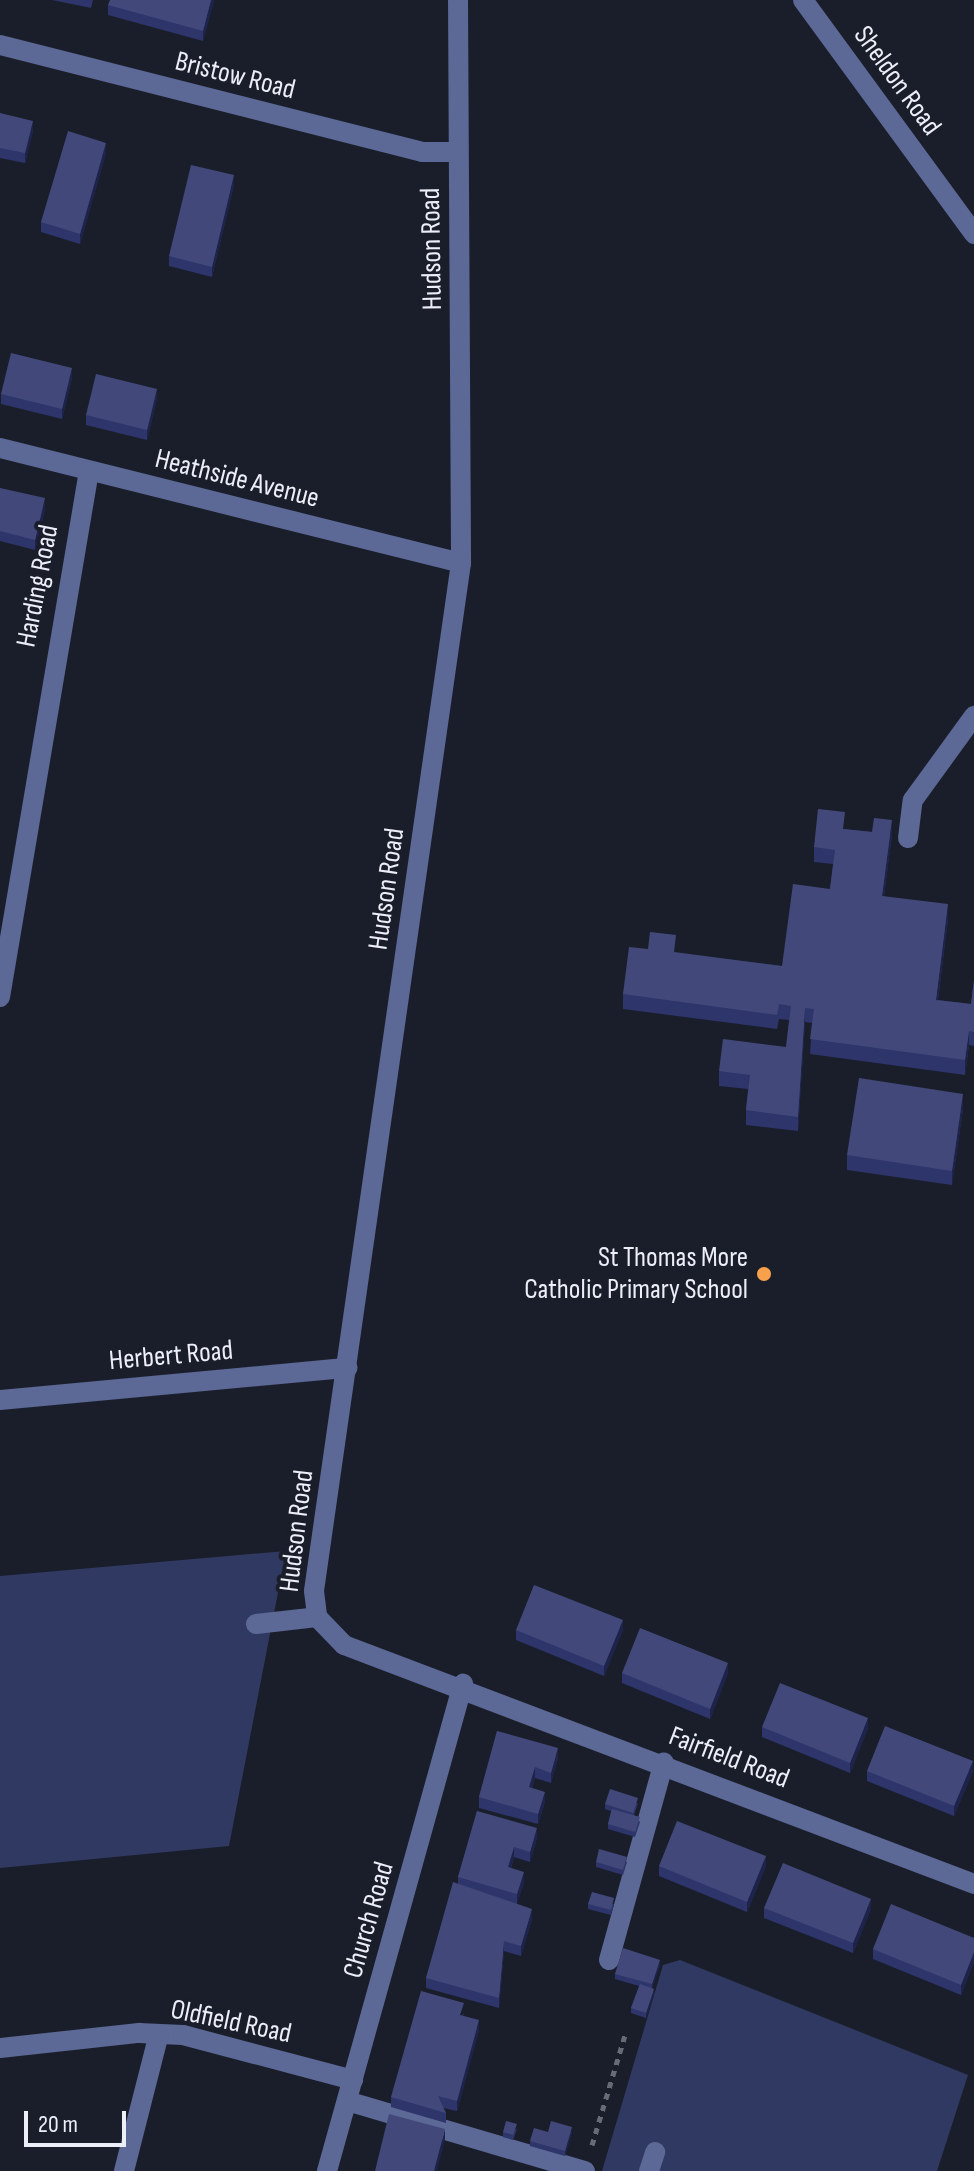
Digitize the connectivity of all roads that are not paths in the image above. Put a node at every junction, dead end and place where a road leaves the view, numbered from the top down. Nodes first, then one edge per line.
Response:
1 (458, 0) edge
2 (803, 0) edge
3 (0, 45) edge
4 (458, 152) junction
5 (974, 234) edge
6 (0, 448) edge
7 (89, 471) junction
8 (461, 563) junction
9 (974, 716) edge
10 (908, 838) dead end
11 (0, 997) edge
12 (348, 1368) junction
13 (0, 1400) edge
14 (317, 1617) junction
15 (256, 1624) dead end
16 (463, 1684) junction
17 (664, 1762) junction
18 (974, 1884) edge
19 (609, 1960) dead end
20 (159, 2034) junction
21 (0, 2048) edge
22 (353, 2080) junction
23 (347, 2101) junction
24 (124, 2171) edge
25 (327, 2171) edge
26 (584, 2171) edge

1 - 4 street, Hudson Road
2 - 5 street, Sheldon Road
3 - 4 street, Bristow Road
4 - 8 street, Hudson Road
6 - 7 street, Heathside Avenue
7 - 8 street, Heathside Avenue
7 - 11 street, Harding Road
8 - 12 street, Hudson Road
9 - 10 street
12 - 13 street, Herbert Road
12 - 14 street, Hudson Road
14 - 15 street
14 - 16 street, Hudson Road
16 - 17 street, Fairfield Road
16 - 22 street, Church Road
17 - 18 street, Fairfield Road
17 - 19 street
20 - 21 street, Oldfield Road
20 - 22 street, Oldfield Road
20 - 24 street
22 - 23 street, Church Road
23 - 25 street, Church Road
23 - 26 street

